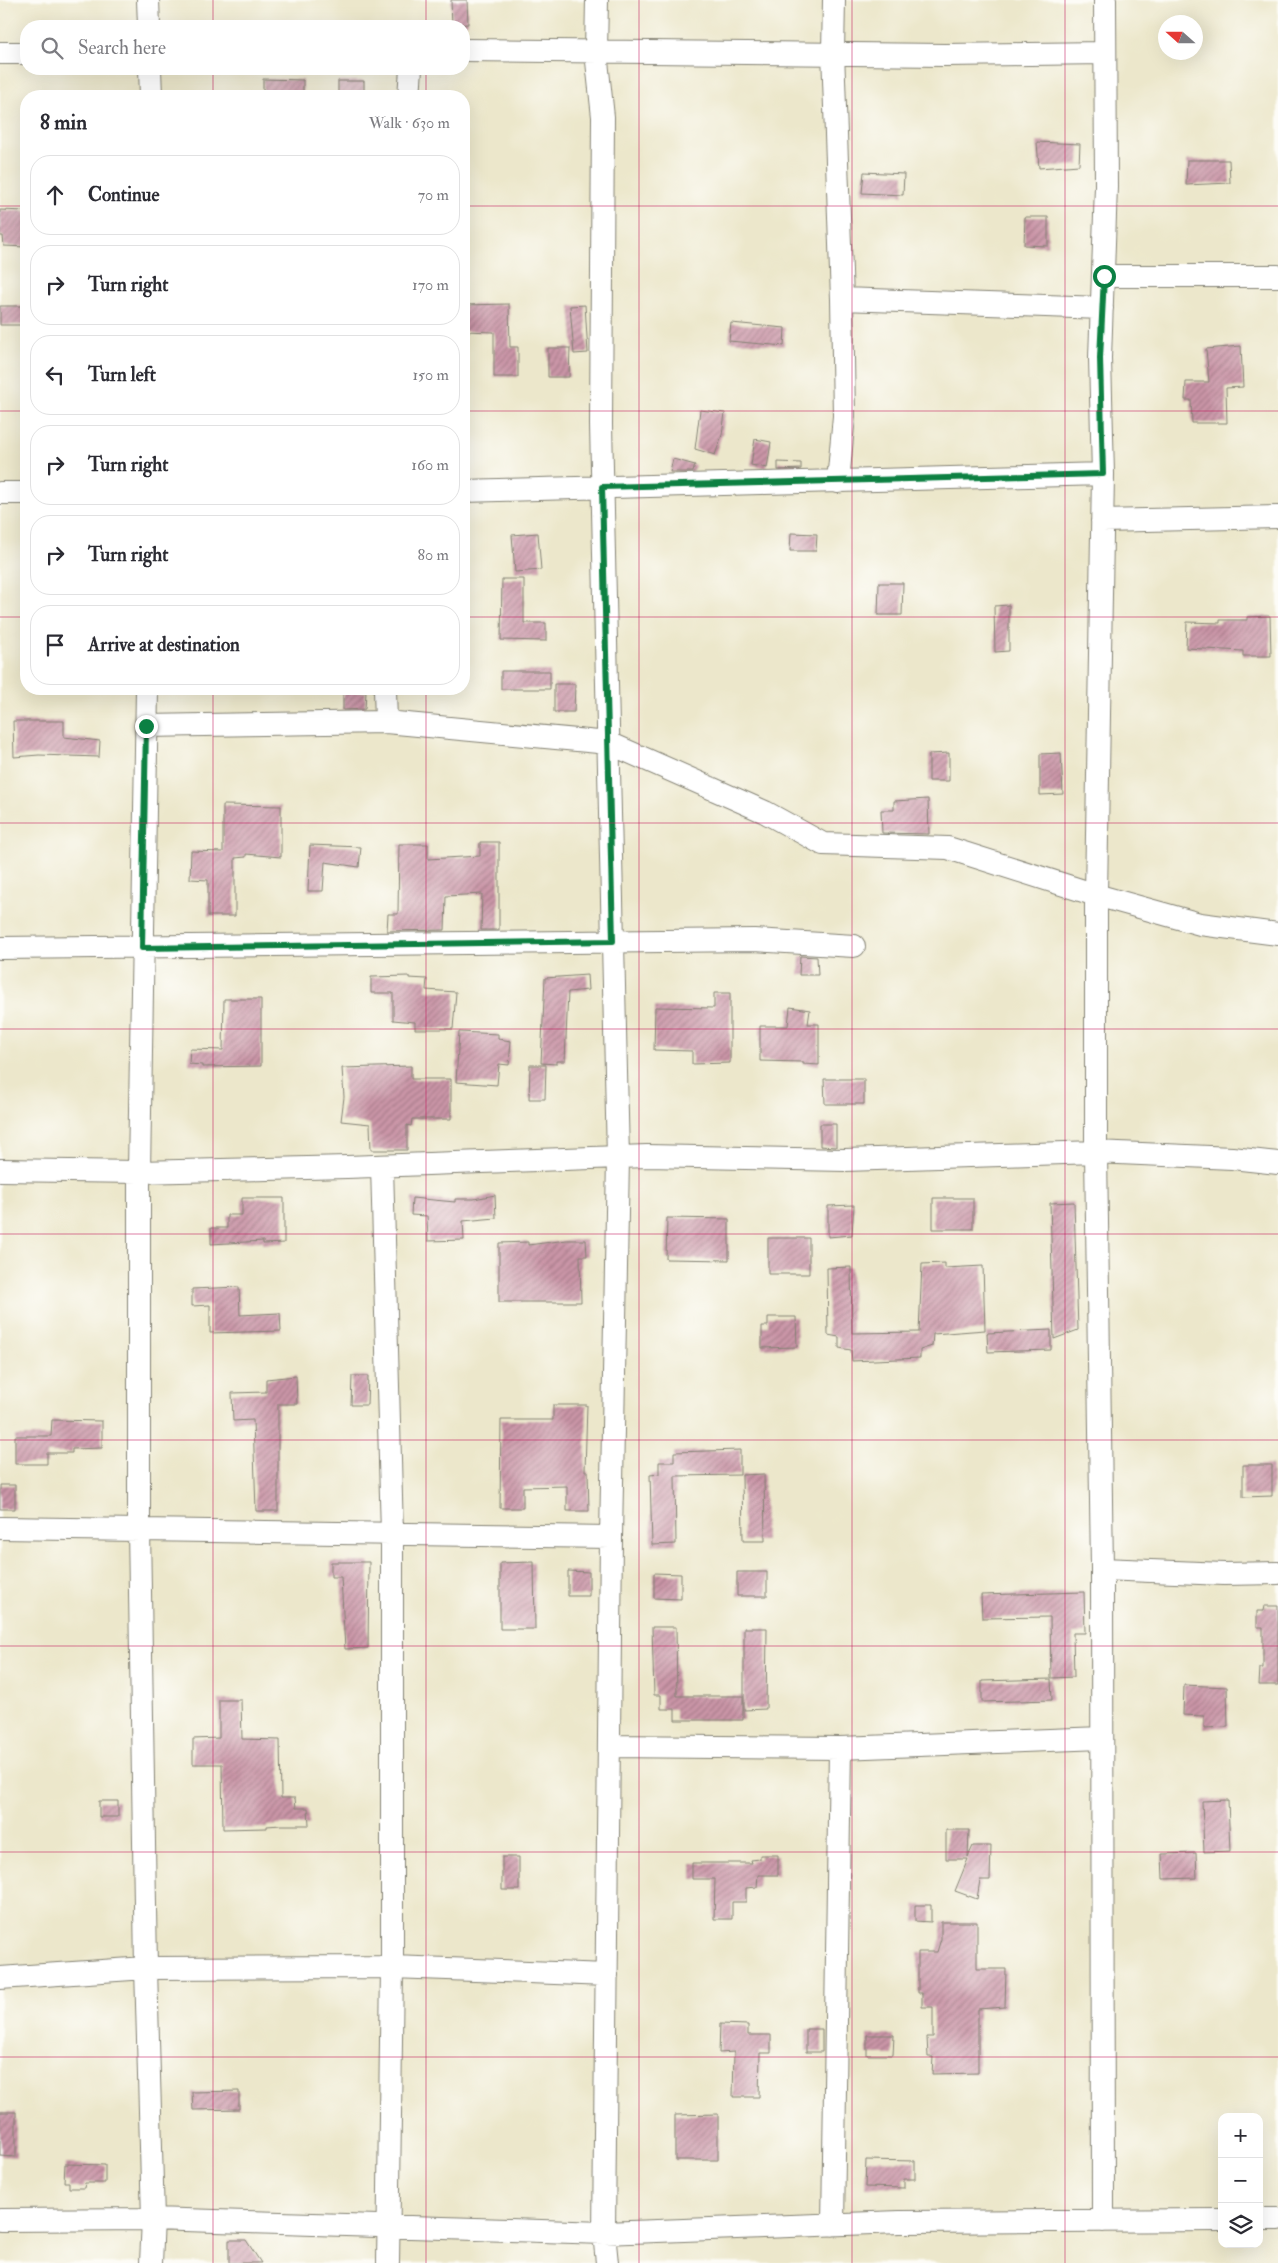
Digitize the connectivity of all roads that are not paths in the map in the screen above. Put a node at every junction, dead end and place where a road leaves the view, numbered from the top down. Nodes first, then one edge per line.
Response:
1 (148, 0) edge
2 (597, 0) edge
3 (834, 0) edge
4 (1105, 0) edge
5 (149, 20) edge
6 (470, 50) edge
7 (20, 52) edge
8 (596, 52) junction
9 (834, 52) junction
10 (0, 53) edge
11 (1105, 53) junction
12 (150, 75) edge
13 (411, 75) edge
14 (151, 90) edge
15 (409, 90) edge
16 (1104, 276) junction
17 (1278, 276) edge
18 (842, 299) junction
19 (1102, 308) junction
20 (1103, 474) junction
21 (838, 482) junction
22 (602, 487) junction
23 (470, 491) edge
24 (0, 493) edge
25 (20, 493) edge
26 (1278, 517) edge
27 (1102, 521) junction
28 (148, 695) edge
29 (385, 695) edge
30 (386, 722) junction
31 (146, 726) junction
32 (609, 743) junction
33 (1096, 896) junction
34 (1278, 934) edge
35 (613, 941) junction
36 (854, 946) dead end
37 (0, 948) edge
38 (142, 948) junction
39 (1096, 1152) junction
40 (618, 1158) junction
41 (1278, 1163) edge
42 (382, 1166) junction
43 (0, 1170) edge
44 (139, 1172) junction
45 (0, 1528) edge
46 (140, 1529) junction
47 (392, 1533) junction
48 (611, 1537) junction
49 (1102, 1568) junction
50 (1278, 1573) edge
51 (1102, 1738) junction
52 (609, 1746) junction
53 (840, 1748) junction
54 (392, 1967) junction
55 (146, 1968) junction
56 (607, 1975) junction
57 (0, 1978) edge
58 (153, 2219) junction
59 (1263, 2219) edge
60 (1278, 2219) edge
61 (0, 2220) edge
62 (1218, 2220) edge
63 (1103, 2221) junction
64 (833, 2225) junction
65 (389, 2226) junction
66 (604, 2233) junction
67 (151, 2263) edge
68 (388, 2263) edge
69 (607, 2263) edge

1 - 5 street
2 - 8 street
3 - 9 street
4 - 11 street
6 - 8 street
7 - 10 street
8 - 9 street
8 - 22 street
9 - 11 street
9 - 18 street
11 - 16 street
12 - 14 street
13 - 15 street
16 - 17 street
16 - 19 street
18 - 19 street
18 - 21 street
19 - 20 street
20 - 21 street
20 - 27 street
21 - 22 street
22 - 23 street
22 - 32 street
24 - 25 street
26 - 27 street
27 - 33 street
28 - 31 street
29 - 30 street
30 - 31 street
30 - 32 street
31 - 38 street
32 - 33 street
32 - 35 street
33 - 34 street
33 - 39 street
35 - 36 street
35 - 38 street
35 - 40 street
37 - 38 street
38 - 44 street
39 - 40 street
39 - 41 street
39 - 49 street
40 - 42 street
40 - 48 street
42 - 44 street
42 - 47 street
43 - 44 street
44 - 46 street
45 - 46 street
46 - 47 street
46 - 55 street
47 - 48 street
47 - 54 street
48 - 52 street
49 - 50 street
49 - 51 street
51 - 53 street
51 - 63 street
52 - 53 street
52 - 56 street
53 - 64 street
54 - 55 street
54 - 56 street
54 - 65 street
55 - 57 street
55 - 58 street
56 - 66 street
58 - 61 street
58 - 65 street
58 - 67 street
59 - 60 street
62 - 63 street
63 - 64 street
64 - 66 street
65 - 66 street
65 - 68 street
66 - 69 street

